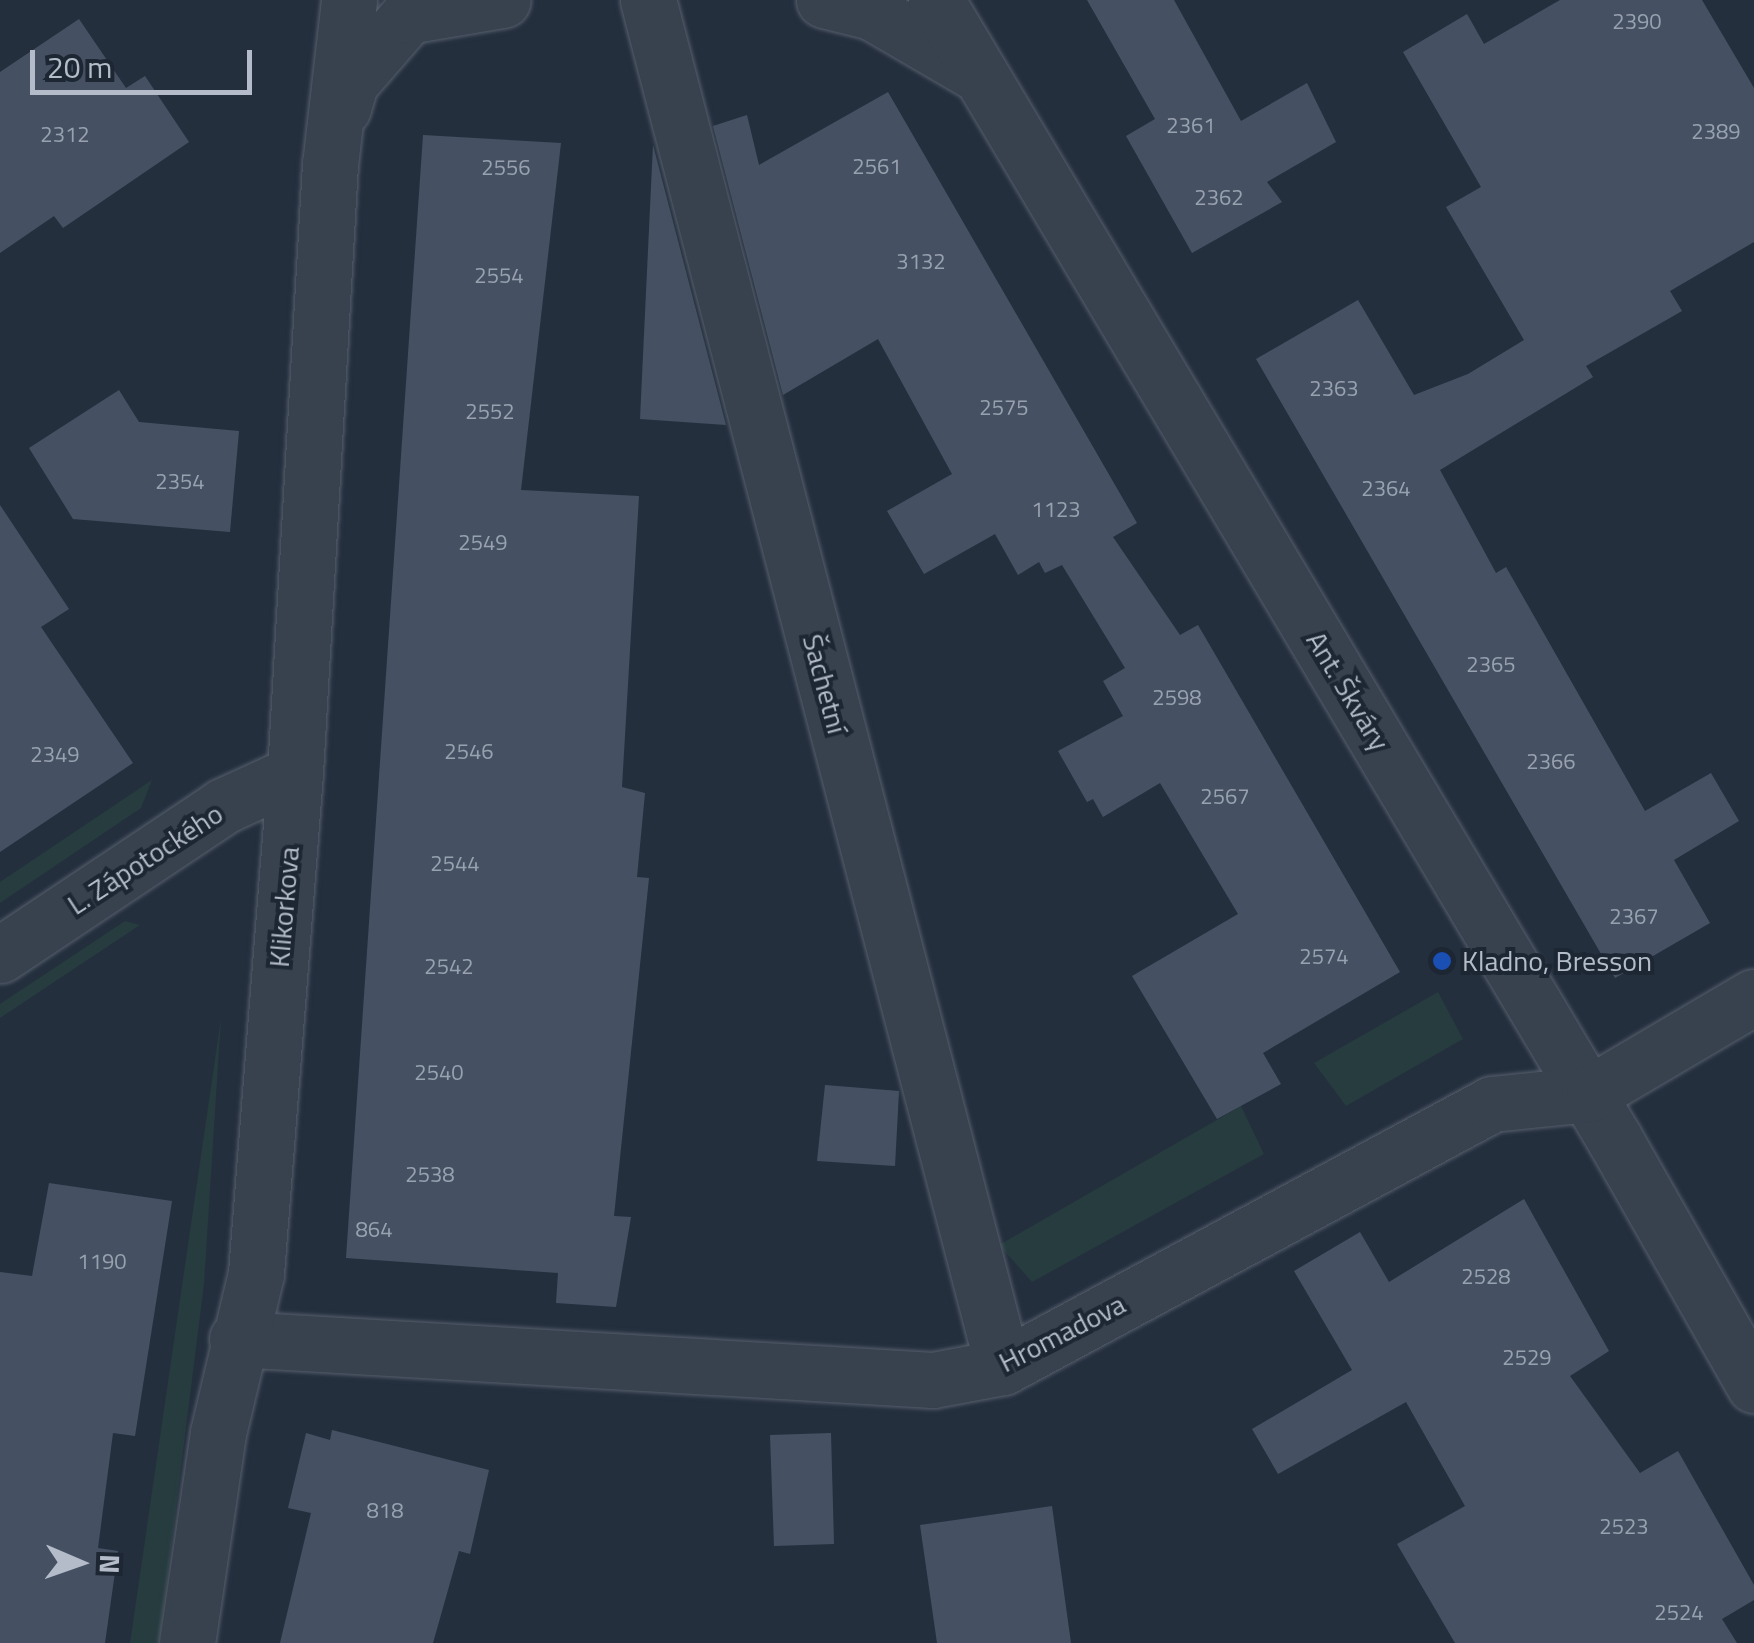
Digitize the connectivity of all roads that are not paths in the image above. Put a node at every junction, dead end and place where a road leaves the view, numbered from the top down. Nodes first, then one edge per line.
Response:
1 (350, 0) edge
2 (503, 0) edge
3 (648, 0) edge
4 (824, 0) edge
5 (936, 0) edge
6 (403, 8) edge
7 (980, 75) junction
8 (330, 165) junction
9 (295, 773) junction
10 (0, 955) edge
11 (1754, 996) edge
12 (1588, 1094) junction
13 (236, 1339) junction
14 (1002, 1367) junction
15 (1754, 1385) edge
16 (187, 1643) edge

1 - 8 street
2 - 6 street
3 - 14 street, Šachetní
4 - 7 street
5 - 7 street, Ant. Škváry
6 - 8 street
7 - 12 street, Ant. Škváry
8 - 9 street, Klikorkova
9 - 10 street, L. Zápotockého
9 - 13 street, Klikorkova
11 - 12 street, Hromadova
12 - 14 street, Hromadova
12 - 15 street, Ant. Škváry
13 - 14 street, Hromadova
13 - 16 street, Klikorkova

